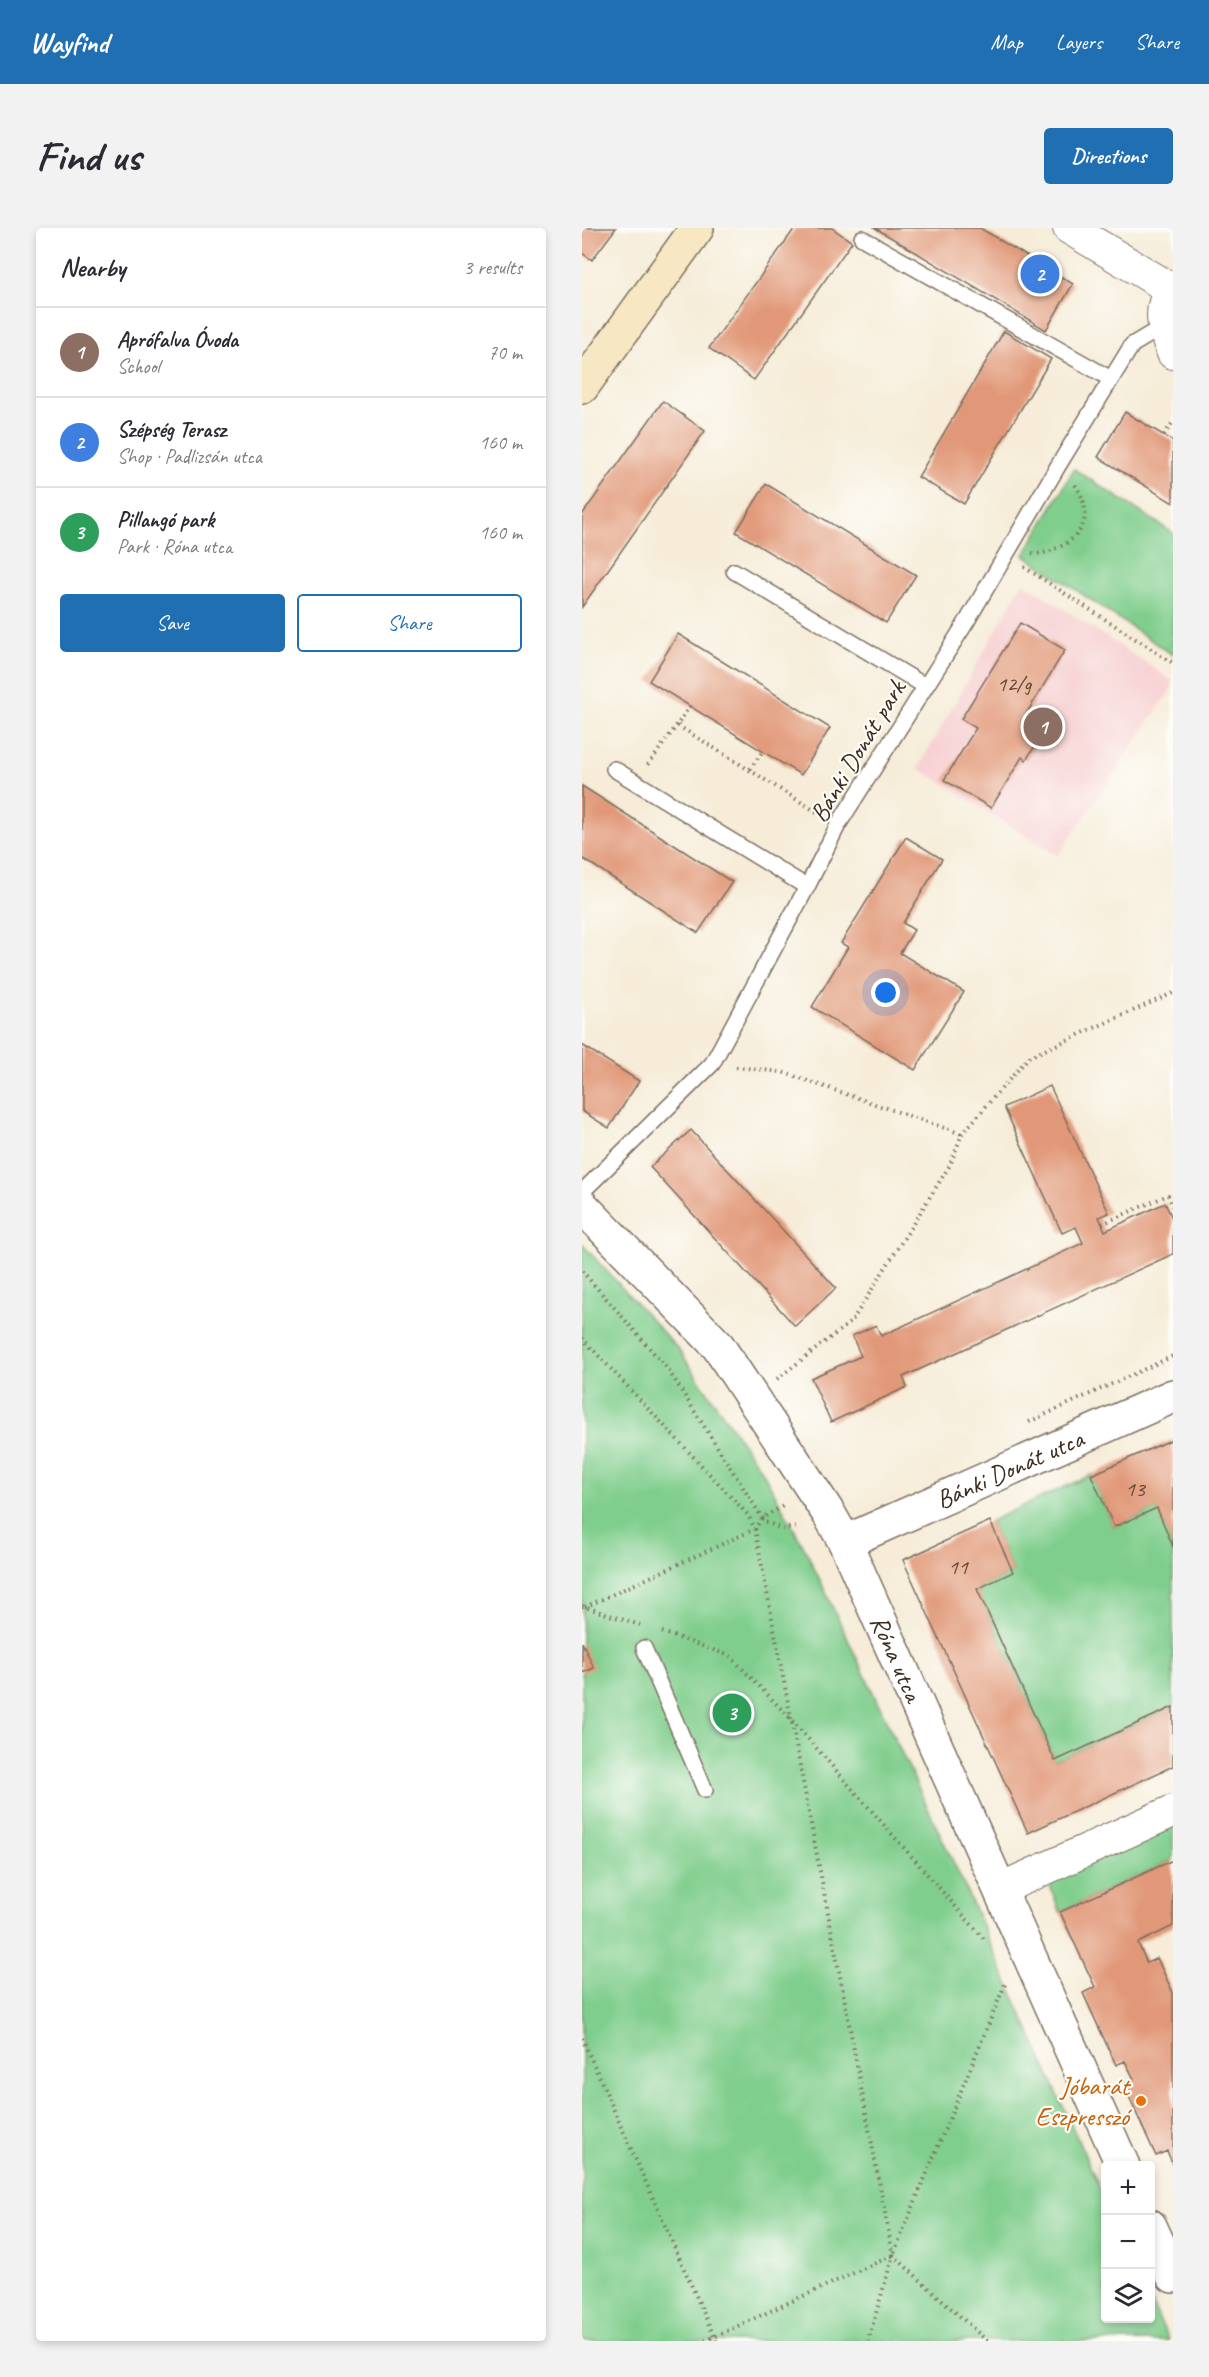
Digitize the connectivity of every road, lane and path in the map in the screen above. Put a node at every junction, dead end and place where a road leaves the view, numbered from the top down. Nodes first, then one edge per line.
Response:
1 (697, 228) edge
2 (1069, 228) edge
3 (862, 238) dead end
4 (1172, 288) edge
5 (1168, 340) edge
6 (1111, 379) junction
7 (582, 387) edge
8 (1173, 422) edge
9 (1164, 435) dead end
10 (1058, 466) junction
11 (1009, 550) junction
12 (734, 571) dead end
13 (1173, 663) edge
14 (925, 686) junction
15 (690, 706) dead end
16 (677, 724) junction
17 (763, 751) dead end
18 (614, 769) dead end
19 (750, 770) junction
20 (635, 782) junction
21 (838, 825) junction
22 (807, 887) junction
23 (1173, 993) edge
24 (712, 1064) junction
25 (962, 1134) junction
26 (582, 1192) edge
27 (582, 1206) edge
28 (1173, 1206) edge
29 (1102, 1224) dead end
30 (582, 1270) edge
31 (582, 1338) edge
32 (1173, 1396) edge
33 (753, 1397) junction
34 (814, 1488) junction
35 (762, 1518) junction
36 (806, 1527) dead end
37 (755, 1529) junction
38 (845, 1542) junction
39 (583, 1606) edge
40 (649, 1628) dead end
41 (660, 1631) dead end
42 (644, 1648) dead end
43 (789, 1717) junction
44 (705, 1790) dead end
45 (1173, 1811) edge
46 (1000, 1889) junction
47 (989, 1943) dead end
48 (1026, 1948) junction
49 (582, 2038) edge
50 (1121, 2161) edge
51 (1155, 2237) edge
52 (894, 2255) junction
53 (1173, 2276) edge
54 (715, 2339) edge
55 (705, 2341) edge
56 (868, 2341) edge
57 (987, 2341) edge

1 - 7 main road
2 - 4 street
3 - 6 lane
4 - 5 street
5 - 6 lane, Bánki Donát park
6 - 10 lane, Bánki Donát park
8 - 9 path
10 - 11 lane, Bánki Donát park
10 - 11 path
11 - 13 path
11 - 14 lane, Bánki Donát park
12 - 14 lane
14 - 21 lane, Bánki Donát park
15 - 16 path
16 - 19 path
16 - 20 path
17 - 19 path
18 - 20 lane
19 - 21 path
20 - 22 lane
21 - 22 lane, Bánki Donát park
22 - 24 lane, Bánki Donát park
23 - 25 path
24 - 25 path
24 - 26 lane, Bánki Donát park
25 - 33 path
27 - 33 street, Róna utca
28 - 29 path
30 - 35 path
31 - 37 path
32 - 38 street, Bánki Donát utca
33 - 34 street, Róna utca
34 - 35 path
34 - 38 street, Róna utca
35 - 36 path
35 - 37 path
37 - 39 path
37 - 43 path
38 - 46 street, Róna utca
39 - 40 path
41 - 43 path
42 - 44 lane
43 - 47 path
43 - 52 path
45 - 46 street
46 - 48 street, Róna utca
48 - 50 street, Róna utca
48 - 52 path
49 - 54 path
51 - 53 street
52 - 54 path
52 - 56 path
52 - 57 path
54 - 55 path

